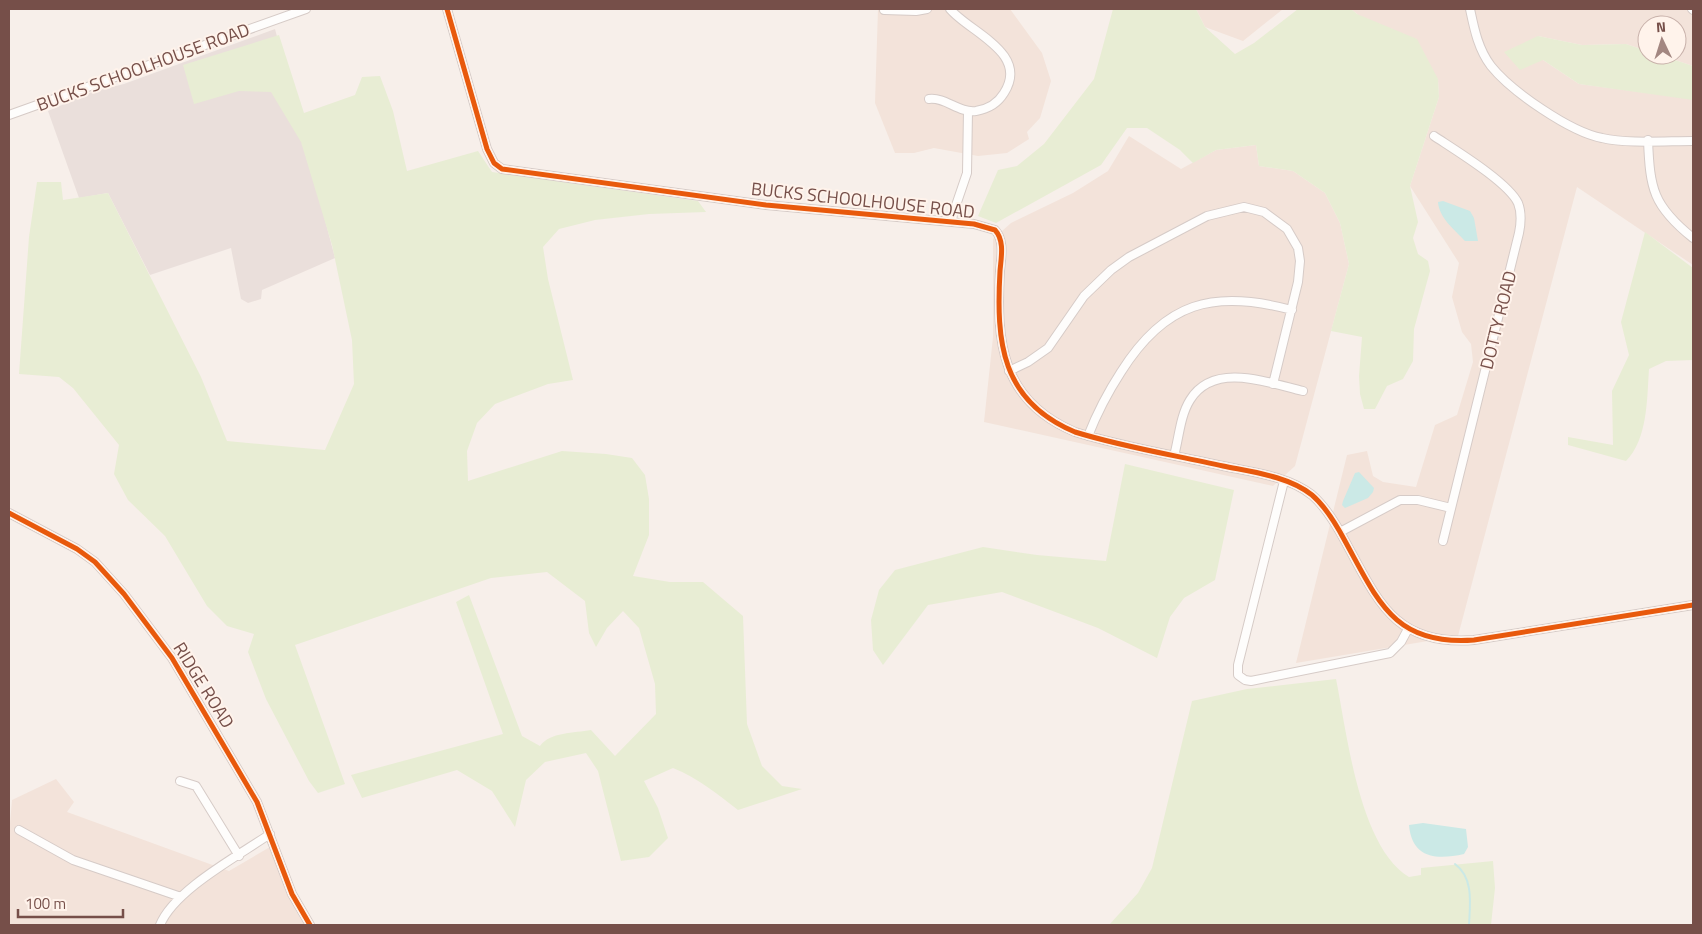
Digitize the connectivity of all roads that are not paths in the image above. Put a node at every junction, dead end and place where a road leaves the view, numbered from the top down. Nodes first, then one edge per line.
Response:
1 (306, 9) edge
2 (447, 9) edge
3 (927, 9) edge
4 (950, 9) edge
5 (1470, 9) edge
6 (884, 10) dead end
7 (929, 99) dead end
8 (968, 111) junction
9 (9, 115) edge
10 (1434, 136) dead end
11 (1648, 140) junction
12 (1693, 141) edge
13 (952, 222) junction
14 (1693, 238) edge
15 (1292, 310) junction
16 (1009, 370) junction
17 (1273, 384) junction
18 (1303, 391) dead end
19 (1088, 436) junction
20 (1174, 456) junction
21 (1284, 481) junction
22 (1451, 508) junction
23 (9, 513) edge
24 (1340, 532) junction
25 (1443, 541) dead end
26 (1693, 605) edge
27 (1408, 628) junction
28 (180, 780) dead end
29 (19, 830) dead end
30 (270, 834) junction
31 (239, 856) junction
32 (181, 897) junction
33 (160, 925) edge
34 (310, 925) edge

1 - 9 street, BUCKS SCHOOLHOUSE ROAD
2 - 13 street, BUCKS SCHOOLHOUSE ROAD
3 - 6 street
4 - 8 street
5 - 11 street
7 - 8 street
8 - 13 street
10 - 22 street, DOTTY ROAD
11 - 12 street
11 - 14 street
13 - 16 street, BUCKS SCHOOLHOUSE ROAD
15 - 16 street
15 - 17 street
15 - 19 street
16 - 19 street, BUCKS SCHOOLHOUSE ROAD
17 - 18 street
17 - 20 street
19 - 20 street, BUCKS SCHOOLHOUSE ROAD
20 - 21 street, BUCKS SCHOOLHOUSE ROAD
21 - 24 street, BUCKS SCHOOLHOUSE ROAD
21 - 27 street
22 - 24 street
22 - 25 street, DOTTY ROAD
23 - 30 street, RIDGE ROAD
24 - 27 street, BUCKS SCHOOLHOUSE ROAD
26 - 27 street, BUCKS SCHOOLHOUSE ROAD
28 - 31 street
29 - 32 street
30 - 31 street
30 - 34 street, RIDGE ROAD
31 - 32 street
32 - 33 street

